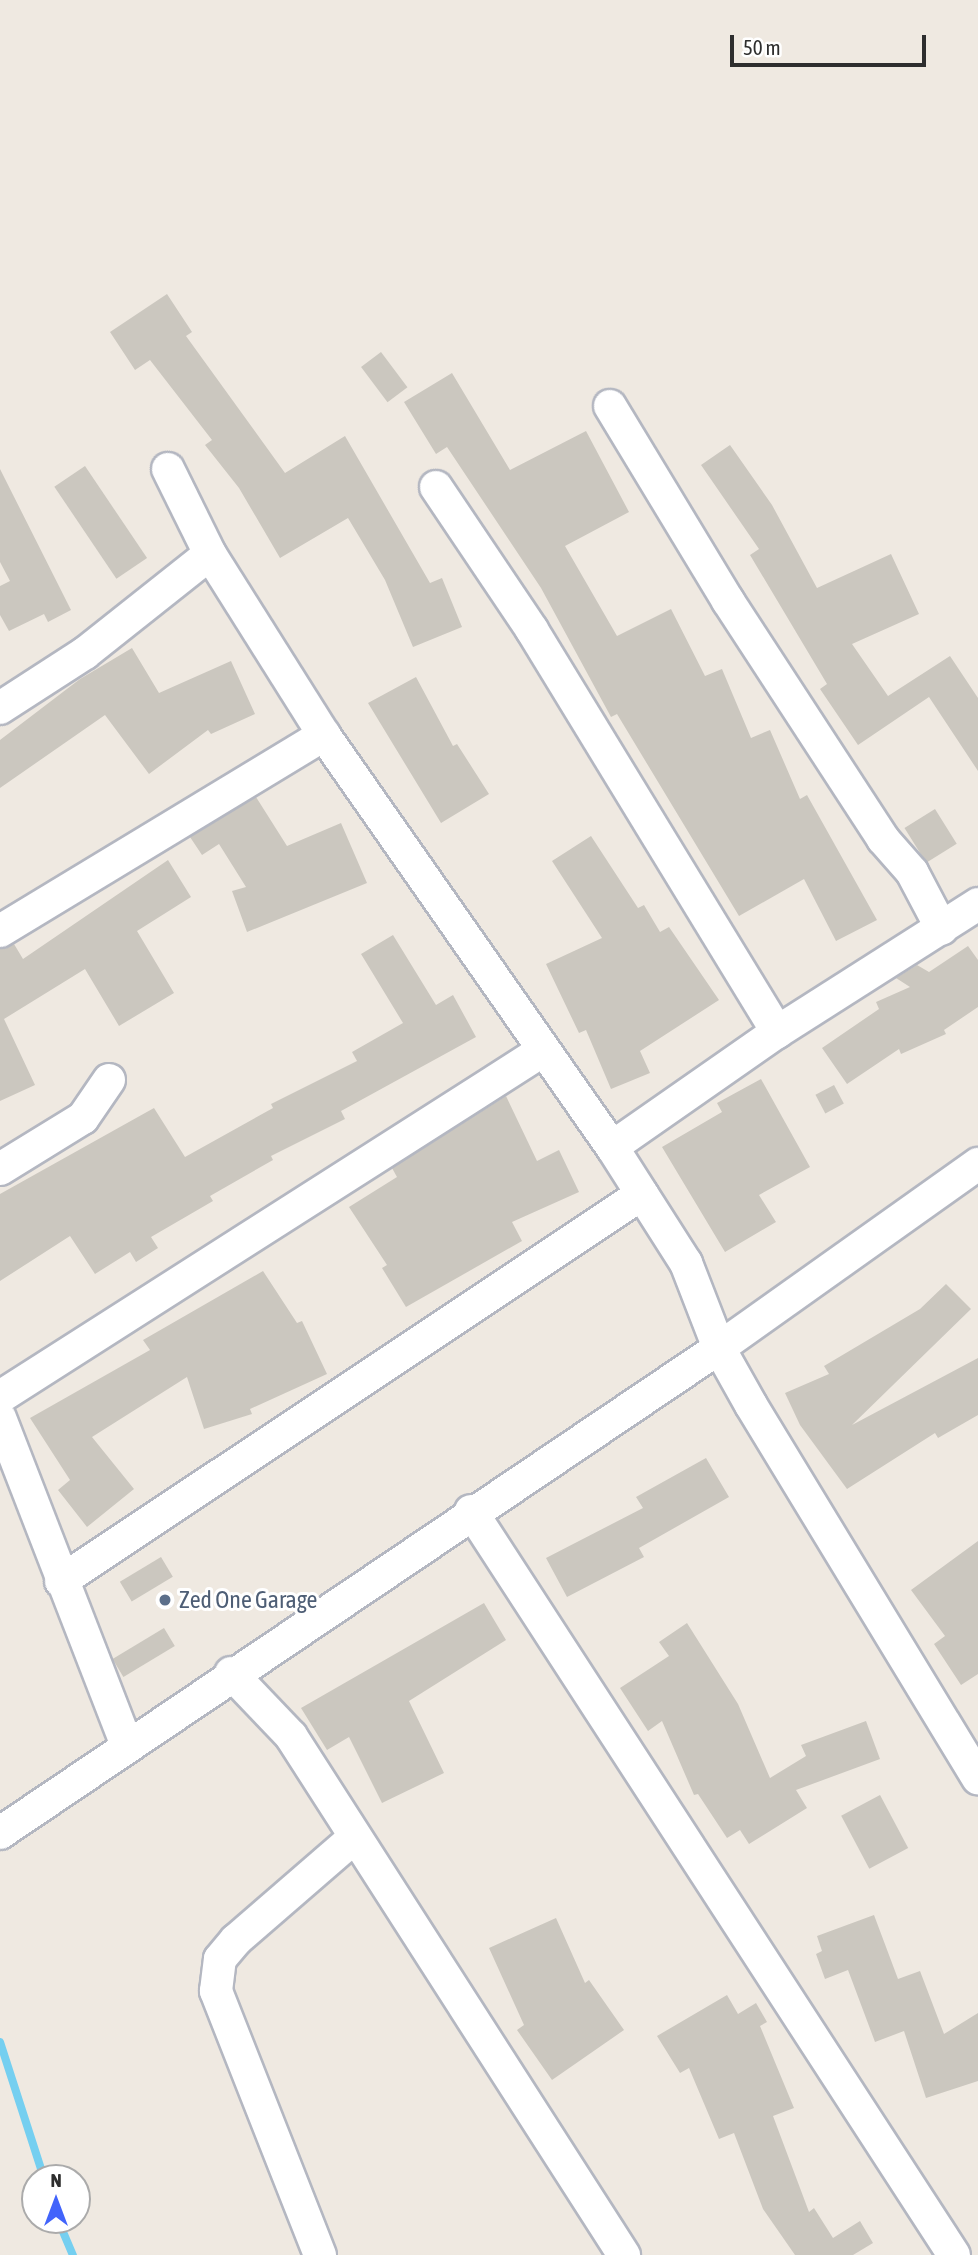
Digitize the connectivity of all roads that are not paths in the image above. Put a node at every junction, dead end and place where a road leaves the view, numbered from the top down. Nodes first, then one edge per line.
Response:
1 (611, 406) dead end
2 (168, 470) dead end
3 (436, 487) dead end
4 (210, 554) junction
5 (0, 708) edge
6 (324, 735) junction
7 (978, 904) edge
8 (942, 929) junction
9 (0, 931) edge
10 (776, 1032) junction
11 (542, 1051) junction
12 (108, 1080) dead end
13 (612, 1147) junction
14 (978, 1164) edge
15 (0, 1169) edge
16 (642, 1194) junction
17 (719, 1348) junction
18 (0, 1396) edge
19 (0, 1418) edge
20 (471, 1511) junction
21 (61, 1581) junction
22 (231, 1673) junction
23 (127, 1745) junction
24 (973, 1761) edge
25 (0, 1833) edge
26 (355, 1837) junction
27 (320, 2255) edge
28 (624, 2255) edge
29 (954, 2255) edge

1 - 8 street
2 - 4 street
3 - 10 street
4 - 5 street
4 - 6 street
6 - 9 street
6 - 11 street
7 - 8 street
8 - 10 street
10 - 13 street
11 - 13 street
11 - 18 street
12 - 15 street
13 - 16 street
14 - 17 street
16 - 17 street
16 - 21 street
17 - 20 street
17 - 24 street
19 - 21 street
20 - 22 street
20 - 29 street
21 - 23 street
22 - 23 street
22 - 26 street
23 - 25 street
26 - 27 street
26 - 28 street

